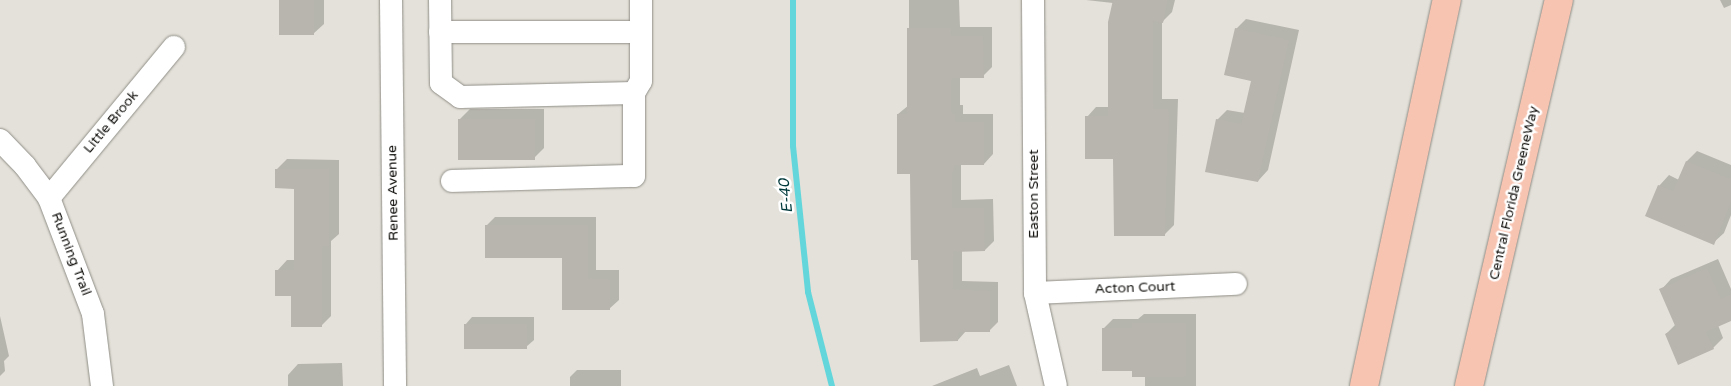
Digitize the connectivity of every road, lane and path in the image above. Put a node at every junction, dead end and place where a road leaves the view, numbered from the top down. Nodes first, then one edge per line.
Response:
1 (391, 0) edge
2 (440, 0) edge
3 (641, 0) edge
4 (1033, 0) edge
5 (1447, 0) edge
6 (1558, 0) edge
7 (440, 32) junction
8 (641, 32) junction
9 (174, 47) dead end
10 (634, 93) junction
11 (0, 140) edge
12 (452, 181) dead end
13 (49, 198) junction
14 (1236, 284) dead end
15 (1034, 293) junction
16 (102, 386) edge
17 (395, 386) edge
18 (1056, 386) edge
19 (1364, 386) edge
20 (1469, 386) edge

1 - 17 street, Renee Avenue
2 - 7 street
3 - 8 street
4 - 15 street, Easton Street
5 - 19 highway
6 - 20 highway, Central Florida GreeneWay
7 - 8 street
7 - 10 street
8 - 10 street
9 - 13 street, Little Brook
10 - 12 street
11 - 13 street, Running Trail
13 - 16 street, Running Trail
14 - 15 street, Acton Court
15 - 18 street, Easton Street

